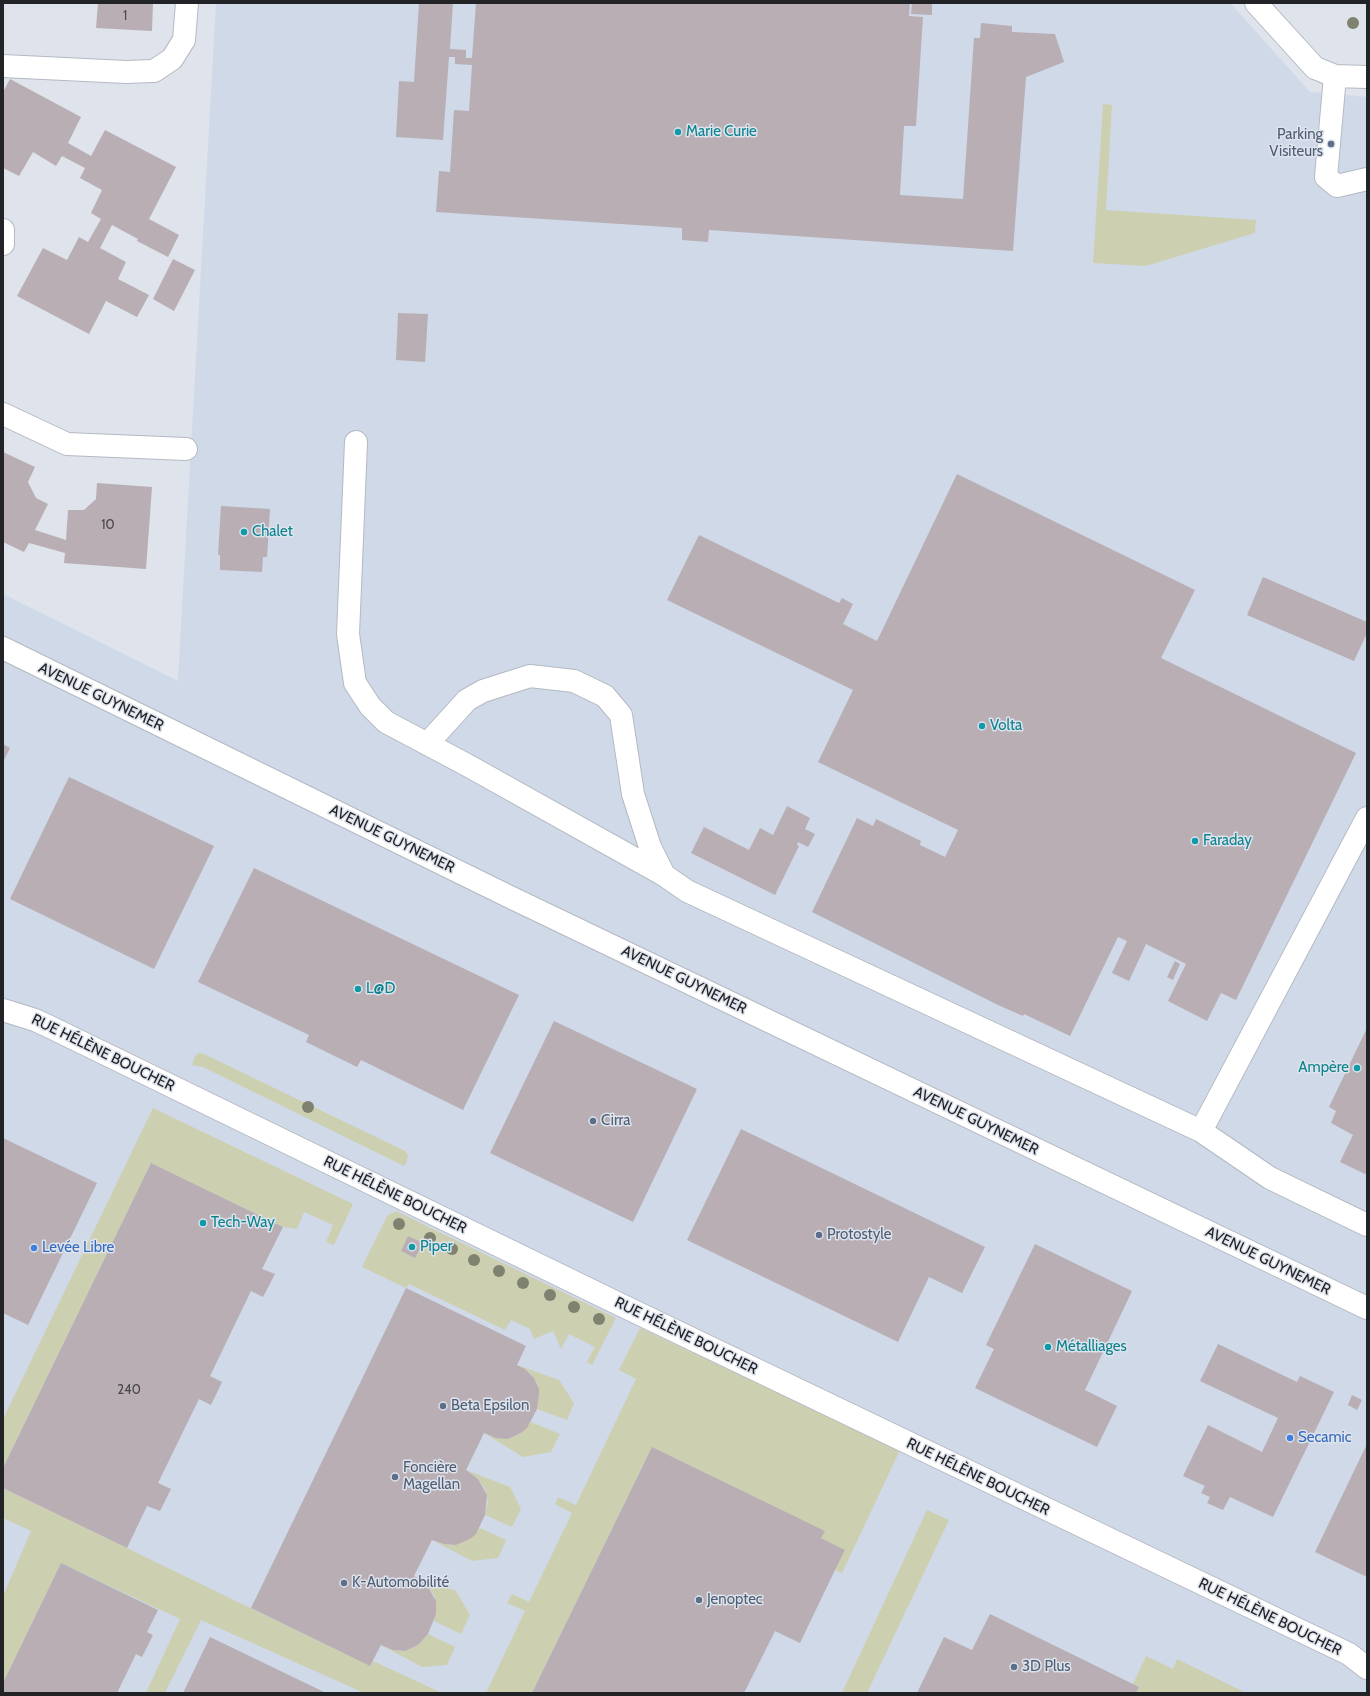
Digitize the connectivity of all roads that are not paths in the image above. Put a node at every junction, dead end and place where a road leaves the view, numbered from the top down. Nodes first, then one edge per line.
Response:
1 (187, 3) edge
2 (1256, 3) edge
3 (3, 66) edge
4 (1335, 76) junction
5 (1367, 77) edge
6 (1367, 179) edge
7 (3, 230) edge
8 (3, 244) edge
9 (3, 414) edge
10 (356, 442) dead end
11 (186, 449) dead end
12 (3, 648) edge
13 (427, 744) junction
14 (1367, 818) edge
15 (664, 875) junction
16 (3, 1010) edge
17 (1202, 1132) junction
18 (1367, 1225) edge
19 (1367, 1308) edge
20 (1367, 1668) edge

1 - 3 street
2 - 4 street
4 - 5 street
4 - 6 street
7 - 8 street
9 - 11 street
10 - 13 street
12 - 19 street, AVENUE GUYNEMER
13 - 15 street
13 - 15 street
14 - 17 street
15 - 17 street
16 - 20 street, RUE HÉLÈNE BOUCHER
17 - 18 street

